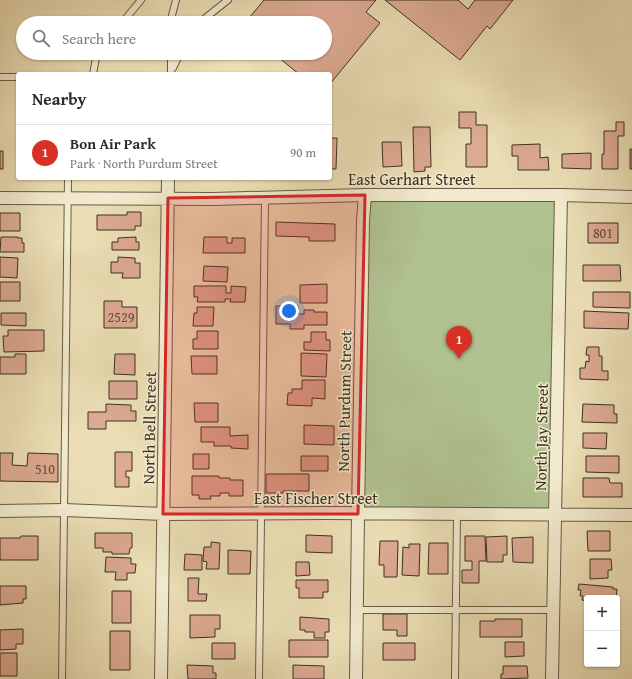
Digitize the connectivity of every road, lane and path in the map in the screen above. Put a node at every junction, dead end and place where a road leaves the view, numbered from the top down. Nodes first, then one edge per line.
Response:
1 (140, 0) edge
2 (176, 0) edge
3 (228, 0) edge
4 (127, 16) edge
5 (172, 16) edge
6 (208, 16) edge
7 (96, 60) edge
8 (171, 60) edge
9 (177, 60) edge
10 (93, 72) edge
11 (171, 72) edge
12 (0, 77) edge
13 (16, 77) edge
14 (68, 180) edge
15 (168, 180) edge
16 (365, 195) junction
17 (560, 195) junction
18 (632, 196) edge
19 (0, 198) edge
20 (67, 198) junction
21 (168, 198) junction
22 (265, 198) junction
23 (64, 510) junction
24 (0, 511) edge
25 (163, 514) junction
26 (261, 514) junction
27 (358, 514) junction
28 (457, 515) junction
29 (632, 515) edge
30 (555, 516) junction
31 (357, 610) junction
32 (455, 610) junction
33 (553, 610) junction
34 (62, 679) edge
35 (161, 679) edge
36 (259, 679) edge
37 (356, 679) edge
38 (455, 679) edge
39 (552, 679) edge

1 - 4 lane
2 - 5 lane
3 - 6 lane
7 - 10 lane
8 - 11 lane
9 - 11 lane
12 - 13 lane
14 - 20 lane
15 - 21 street, North Bell Street
16 - 17 street, East Gerhart Street
16 - 22 street, East Gerhart Street
16 - 27 street, North Purdum Street
17 - 18 street, East Gerhart Street
17 - 30 street, North Jay Street
19 - 20 street, East Gerhart Street
20 - 21 street, East Gerhart Street
20 - 23 lane
21 - 22 street, East Gerhart Street
21 - 25 street, North Bell Street
22 - 26 lane
23 - 24 street, East Fischer Street
23 - 25 street, East Fischer Street
23 - 34 lane
25 - 26 street, East Fischer Street
25 - 35 street, North Bell Street
26 - 27 street, East Fischer Street
26 - 36 lane
27 - 28 street, East Fischer Street
27 - 31 street, North Purdum Street
28 - 30 street, East Fischer Street
28 - 32 lane
29 - 30 street, East Fischer Street
30 - 33 street, North Jay Street
31 - 32 lane
31 - 37 street, North Purdum Street
32 - 33 lane
32 - 38 lane
33 - 39 street, North Jay Street

